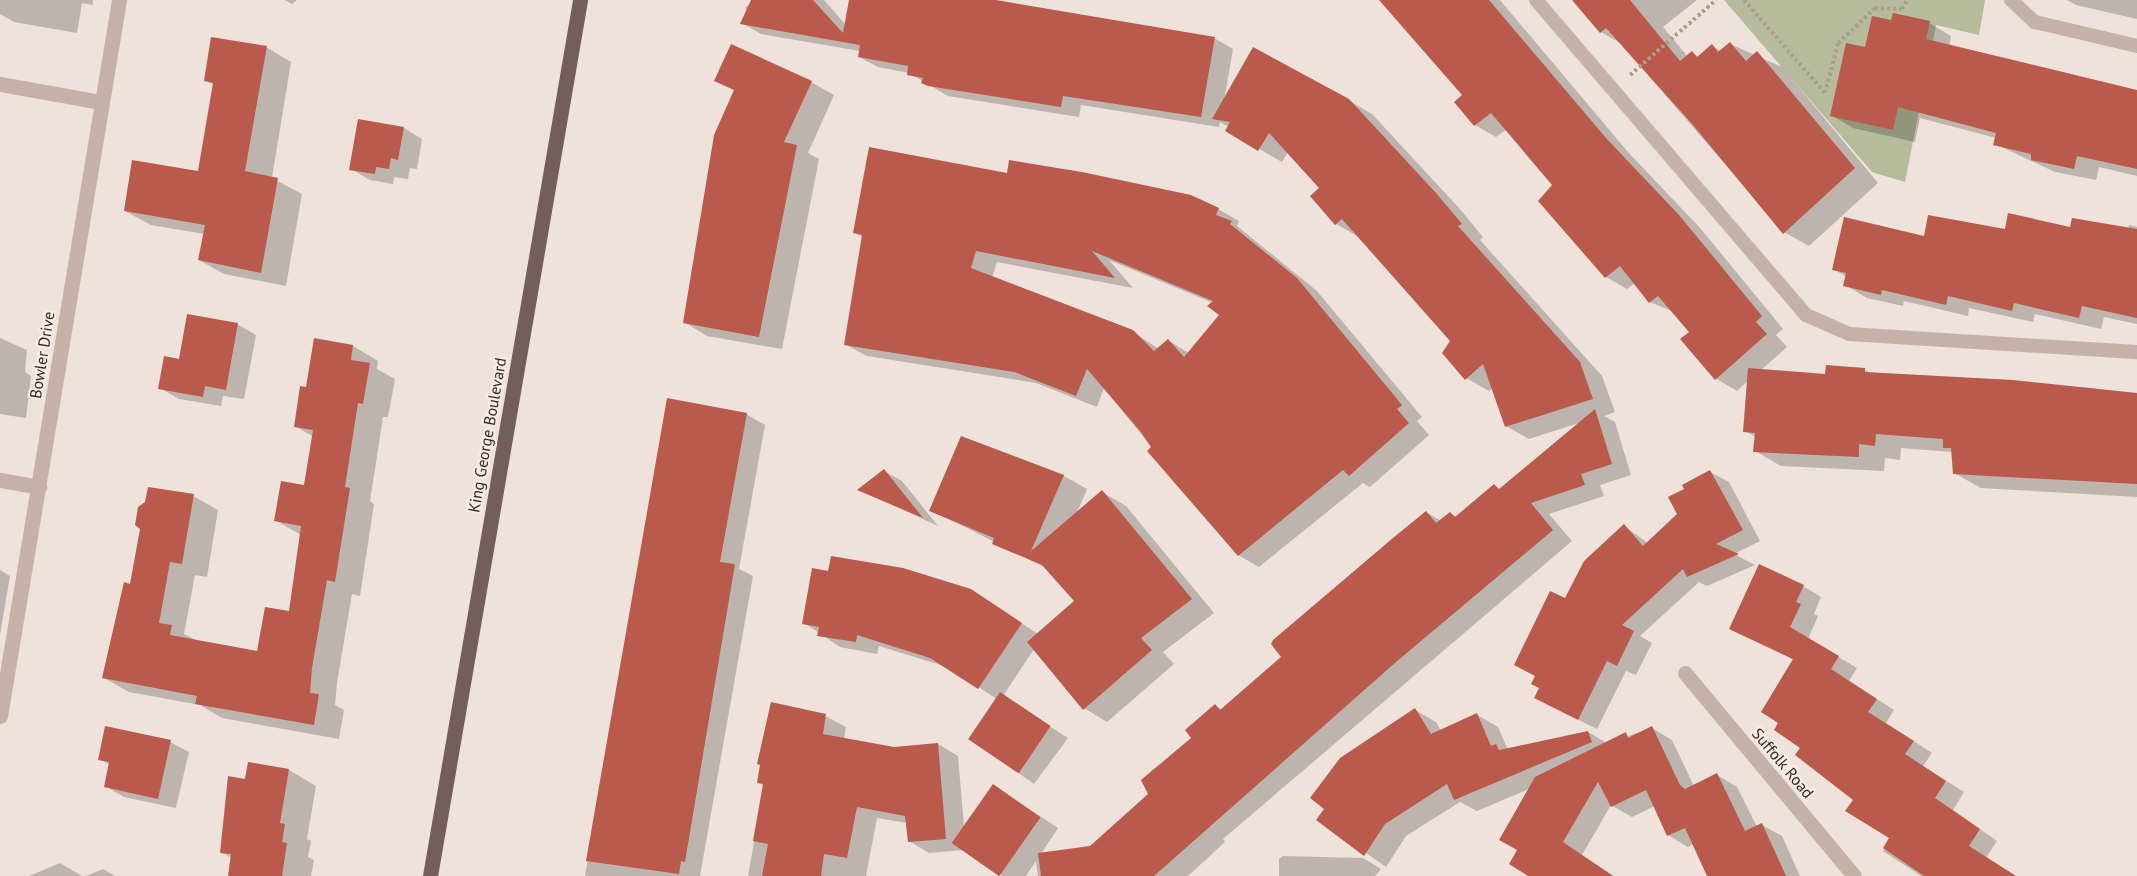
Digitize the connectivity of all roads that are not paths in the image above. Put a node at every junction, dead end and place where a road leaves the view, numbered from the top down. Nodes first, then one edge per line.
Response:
1 (119, 0) edge
2 (580, 0) edge
3 (1536, 0) edge
4 (2011, 0) edge
5 (2137, 46) edge
6 (0, 84) edge
7 (101, 102) junction
8 (2137, 352) edge
9 (0, 480) edge
10 (39, 487) junction
11 (1685, 673) dead end
12 (0, 716) edge
13 (430, 876) edge
14 (1854, 876) edge

1 - 7 street, Bowler Drive
2 - 13 main road, King George Boulevard
3 - 8 lane
4 - 5 lane
6 - 7 street
7 - 10 street, Bowler Drive
9 - 10 street
10 - 12 street, Bowler Drive
11 - 14 street, Suffolk Road

